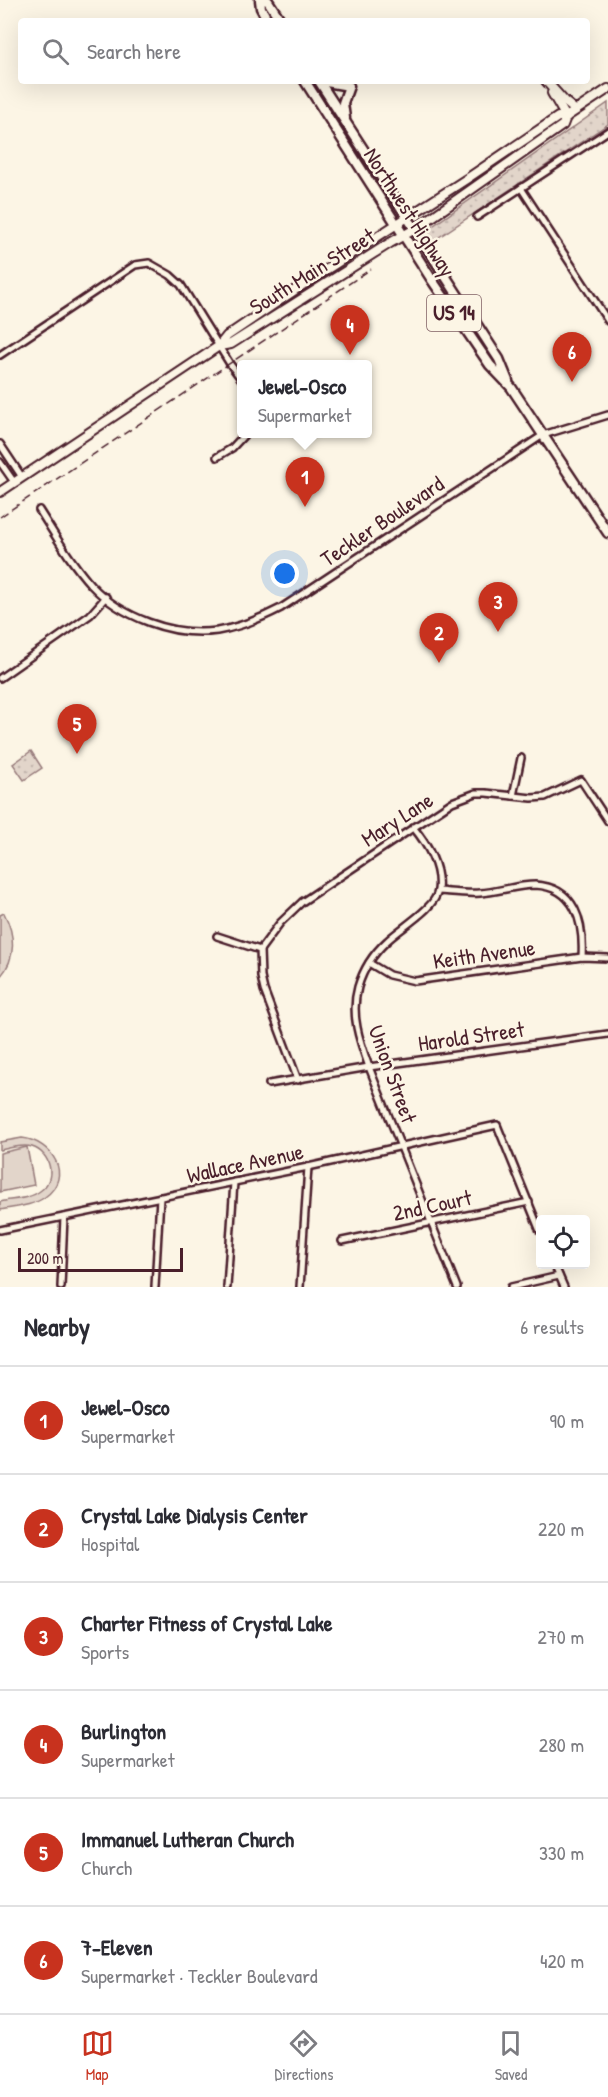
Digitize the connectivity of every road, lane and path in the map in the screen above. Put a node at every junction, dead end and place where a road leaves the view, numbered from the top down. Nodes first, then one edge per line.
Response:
1 (262, 0) edge
2 (266, 18) edge
3 (279, 18) edge
4 (307, 84) edge
5 (322, 84) edge
6 (330, 84) edge
7 (548, 84) edge
8 (549, 84) edge
9 (608, 89) edge
10 (575, 110) junction
11 (566, 117) junction
12 (346, 124) junction
13 (608, 131) edge
14 (521, 188) junction
15 (407, 217) junction
16 (477, 217) dead end
17 (396, 224) junction
18 (415, 229) junction
19 (404, 236) junction
20 (608, 321) edge
21 (219, 346) junction
22 (0, 355) edge
23 (237, 373) edge
24 (510, 387) junction
25 (608, 415) edge
26 (543, 435) junction
27 (241, 438) edge
28 (0, 444) edge
29 (217, 458) dead end
30 (0, 462) edge
31 (22, 477) junction
32 (14, 482) junction
33 (0, 492) edge
34 (39, 510) dead end
35 (608, 533) edge
36 (106, 597) junction
37 (0, 678) edge
38 (520, 758) dead end
39 (513, 796) junction
40 (608, 821) edge
41 (413, 827) junction
42 (438, 891) junction
43 (218, 936) dead end
44 (260, 950) junction
45 (582, 957) junction
46 (608, 958) edge
47 (369, 963) junction
48 (608, 1034) edge
49 (369, 1068) junction
50 (298, 1080) junction
51 (269, 1084) dead end
52 (402, 1146) junction
53 (308, 1167) junction
54 (234, 1182) junction
55 (160, 1197) junction
56 (529, 1202) junction
57 (64, 1217) junction
58 (536, 1220) edge
59 (432, 1222) junction
60 (0, 1230) edge
61 (342, 1241) dead end
62 (556, 1269) edge
63 (559, 1276) junction
64 (61, 1287) edge
65 (155, 1287) edge
66 (227, 1287) edge
67 (300, 1287) edge
68 (457, 1287) edge
69 (511, 1287) edge
70 (564, 1287) edge

1 - 2 main road
1 - 3 main road
4 - 17 main road, Northwest Highway / US 14
5 - 12 main road, Northwest Highway / US 14
6 - 12 main road
7 - 11 street
8 - 10 street
9 - 10 street, South Main Street
10 - 11 street, South Main Street
11 - 15 street, South Main Street
11 - 18 street, South Main Street
12 - 15 main road, Northwest Highway / US 14
13 - 14 street
14 - 16 street
14 - 20 street
15 - 17 street, South Main Street
15 - 18 main road, Northwest Highway / US 14
17 - 19 main road, Northwest Highway / US 14
17 - 21 street, South Main Street
18 - 19 street, South Main Street
18 - 24 main road, Northwest Highway / US 14
19 - 21 street, South Main Street
19 - 24 main road, Northwest Highway / US 14
21 - 22 street
21 - 23 street
21 - 31 street, South Main Street
24 - 26 main road, Northwest Highway / US 14
25 - 26 street, Teckler Boulevard
26 - 35 main road, Northwest Highway / US 14
26 - 36 street, Teckler Boulevard
27 - 29 street
28 - 31 street
30 - 32 street
31 - 32 street, South Main Street
32 - 33 street, South Main Street
34 - 36 street, Teckler Boulevard
36 - 37 street
38 - 39 street
39 - 40 street, Mary Lane
39 - 41 street, Mary Lane
41 - 42 street
41 - 44 street, Mary Lane
42 - 45 street
42 - 47 street, Union Street
43 - 44 street
44 - 50 street
45 - 46 street, Keith Avenue
45 - 47 street, Keith Avenue
47 - 49 street, Union Street
48 - 49 street, Harold Street
49 - 50 street, Harold Street
49 - 52 street, Union Street
50 - 51 street, Harold Street
52 - 53 street, Wallace Avenue
52 - 56 street, Wallace Avenue
52 - 59 street, Union Street
53 - 54 street, Wallace Avenue
53 - 67 street
54 - 55 street, Wallace Avenue
54 - 66 street
55 - 57 street, Wallace Avenue
55 - 65 street
56 - 58 street
56 - 59 street, 2nd Court
57 - 60 street, Wallace Avenue
57 - 64 street
59 - 61 street, 2nd Court
59 - 68 street, Union Street
62 - 63 street
63 - 69 street
63 - 70 street

